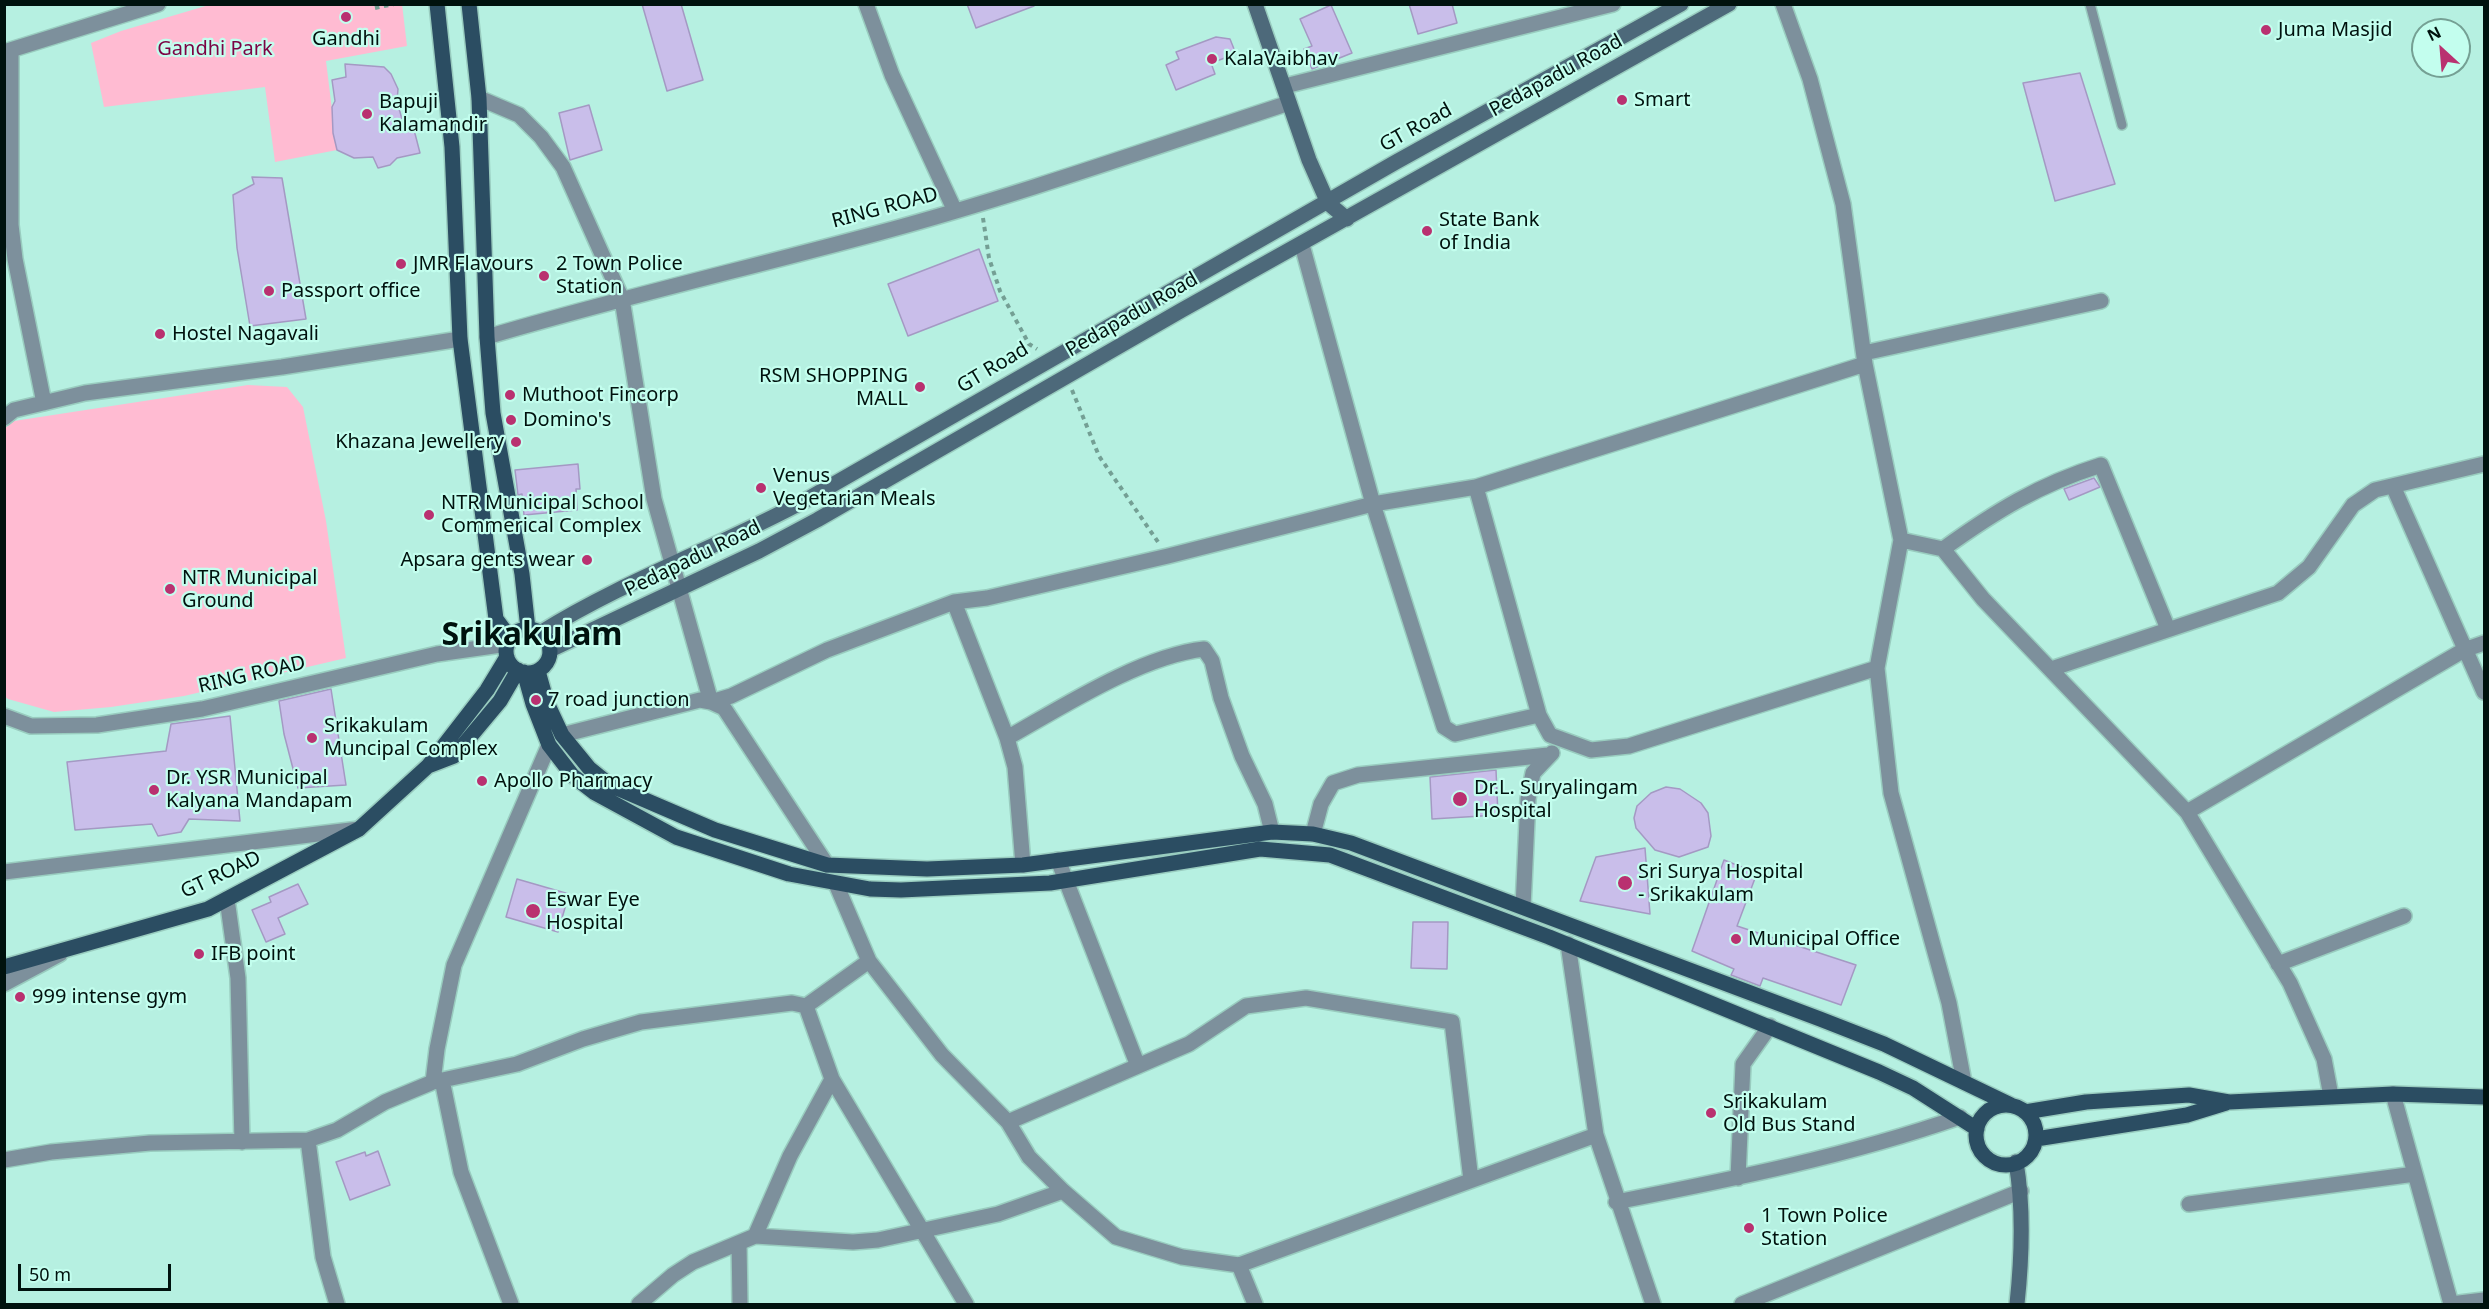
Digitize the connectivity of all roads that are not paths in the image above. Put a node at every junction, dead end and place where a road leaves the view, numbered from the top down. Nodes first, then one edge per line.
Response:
1 (158, 4) edge
2 (437, 4) edge
3 (469, 4) edge
4 (866, 4) edge
5 (1255, 4) edge
6 (1613, 4) edge
7 (1681, 4) edge
8 (1728, 4) edge
9 (1783, 4) edge
10 (2090, 4) edge
11 (1557, 11) edge
12 (8, 52) edge
13 (1285, 86) junction
14 (479, 98) junction
15 (1289, 103) junction
16 (2122, 125) dead end
17 (1328, 203) junction
18 (955, 211) junction
19 (1347, 219) junction
20 (1302, 245) junction
21 (622, 299) junction
22 (2101, 301) dead end
23 (487, 337) junction
24 (460, 339) junction
25 (1864, 358) junction
26 (44, 403) junction
27 (4, 418) edge
28 (2484, 464) edge
29 (2393, 486) junction
30 (1476, 487) junction
31 (1373, 504) junction
32 (1901, 540) junction
33 (1942, 549) junction
34 (674, 564) junction
35 (681, 589) junction
36 (954, 602) junction
37 (2168, 629) junction
38 (534, 631) junction
39 (2484, 643) edge
40 (508, 646) junction
41 (2464, 650) junction
42 (550, 651) junction
43 (1877, 668) junction
44 (2051, 669) junction
45 (526, 671) junction
46 (2484, 692) edge
47 (711, 702) junction
48 (1539, 715) junction
49 (4, 716) edge
50 (562, 735) junction
51 (1007, 738) junction
52 (1572, 744) junction
53 (549, 745) junction
54 (1548, 755) junction
55 (428, 766) junction
56 (2187, 812) junction
57 (360, 829) junction
58 (1272, 832) junction
59 (1313, 834) junction
60 (1058, 860) junction
61 (827, 865) junction
62 (1023, 865) junction
63 (4, 872) edge
64 (1064, 880) junction
65 (836, 884) junction
66 (227, 899) junction
67 (1523, 907) junction
68 (2404, 916) dead end
69 (1568, 944) junction
70 (70, 949) junction
71 (869, 961) junction
72 (2278, 963) junction
73 (4, 968) edge
74 (4, 984) edge
75 (806, 1006) junction
76 (1770, 1026) junction
77 (1138, 1066) junction
78 (832, 1079) junction
79 (438, 1081) junction
80 (1964, 1082) junction
81 (2393, 1094) junction
82 (2331, 1096) junction
83 (2484, 1097) edge
84 (2229, 1102) junction
85 (2018, 1108) junction
86 (1960, 1117) junction
87 (1008, 1122) junction
88 (1977, 1129) junction
89 (1596, 1135) junction
90 (2036, 1139) junction
91 (308, 1140) junction
92 (242, 1142) junction
93 (4, 1160) edge
94 (2016, 1162) junction
95 (2415, 1174) junction
96 (1738, 1178) junction
97 (1471, 1180) junction
98 (1063, 1191) junction
99 (2021, 1191) junction
100 (1617, 1202) junction
101 (2189, 1204) dead end
102 (921, 1229) junction
103 (755, 1236) junction
104 (739, 1243) junction
105 (1239, 1265) junction
106 (2484, 1300) edge
107 (337, 1305) edge
108 (511, 1305) edge
109 (639, 1305) edge
110 (740, 1305) edge
111 (966, 1305) edge
112 (1255, 1305) edge
113 (1653, 1305) edge
114 (1742, 1305) edge
115 (2017, 1305) edge
116 (2451, 1305) edge

1 - 12 street
2 - 24 main road
3 - 14 main road
4 - 18 street
5 - 13 main road
6 - 11 street
7 - 17 main road, GT Road
8 - 19 main road, Pedapadu Road
9 - 25 street
10 - 16 lane
11 - 13 street
12 - 26 street
13 - 15 main road
14 - 21 street
14 - 23 main road
15 - 17 main road
15 - 18 street, RING ROAD
17 - 19 main road
17 - 34 main road, GT Road
18 - 21 street, RING ROAD
19 - 20 main road, Pedapadu Road
20 - 31 street
20 - 35 main road, Pedapadu Road
21 - 23 street, RING ROAD
21 - 34 street
22 - 25 street
23 - 38 main road
24 - 26 street
24 - 40 main road
25 - 30 street
25 - 32 street
26 - 27 street
28 - 29 street
29 - 37 street
29 - 41 street
30 - 31 street
30 - 48 street
31 - 36 street
31 - 48 street
32 - 33 street
32 - 43 street
33 - 37 street
33 - 44 street
34 - 35 street
34 - 38 main road, GT Road
35 - 42 main road, Pedapadu Road
35 - 47 street
36 - 47 street
36 - 51 street
37 - 44 street
38 - 40 main road
38 - 42 main road
39 - 41 street
40 - 45 main road
40 - 49 street, RING ROAD
40 - 55 main road, GT ROAD
41 - 46 street
41 - 56 street
42 - 45 main road
43 - 52 street
43 - 80 street
44 - 56 street
45 - 50 main road
45 - 53 main road
45 - 55 main road, GT ROAD
47 - 50 street
47 - 61 street
48 - 52 street
50 - 61 main road
51 - 58 street
51 - 62 street
52 - 54 street
53 - 65 main road
53 - 79 street
54 - 59 street
54 - 67 street
55 - 57 main road, GT ROAD
56 - 72 street
57 - 63 street
57 - 66 main road, GT ROAD
58 - 59 main road
58 - 60 main road
59 - 67 main road
60 - 62 main road
60 - 64 street
61 - 62 main road
64 - 65 main road
64 - 69 main road
64 - 77 street
65 - 71 street
66 - 70 main road, GT ROAD
66 - 92 street
67 - 80 main road
68 - 72 street
69 - 76 main road
69 - 89 street
70 - 73 main road, GT ROAD
70 - 74 street
71 - 75 street
71 - 87 street
72 - 82 street
75 - 78 street
75 - 79 street
76 - 86 main road
76 - 96 street
77 - 87 street
77 - 97 street
78 - 102 street
78 - 103 street
79 - 91 street
79 - 108 street
80 - 85 main road
81 - 82 main road
81 - 83 main road
81 - 95 street
82 - 84 main road
84 - 85 main road
84 - 90 main road
85 - 88 main road
85 - 90 main road
86 - 88 main road
86 - 96 street
87 - 98 street
88 - 94 main road
89 - 97 street
89 - 100 street
90 - 94 main road
91 - 92 street
91 - 107 street
92 - 93 street
94 - 99 main road
95 - 101 street
95 - 116 street
96 - 100 street
97 - 105 street
98 - 102 street
98 - 105 street
99 - 114 street
99 - 115 main road
100 - 113 street
102 - 103 street
102 - 111 street
103 - 104 street
104 - 109 street
104 - 110 street
105 - 112 street
106 - 116 street

